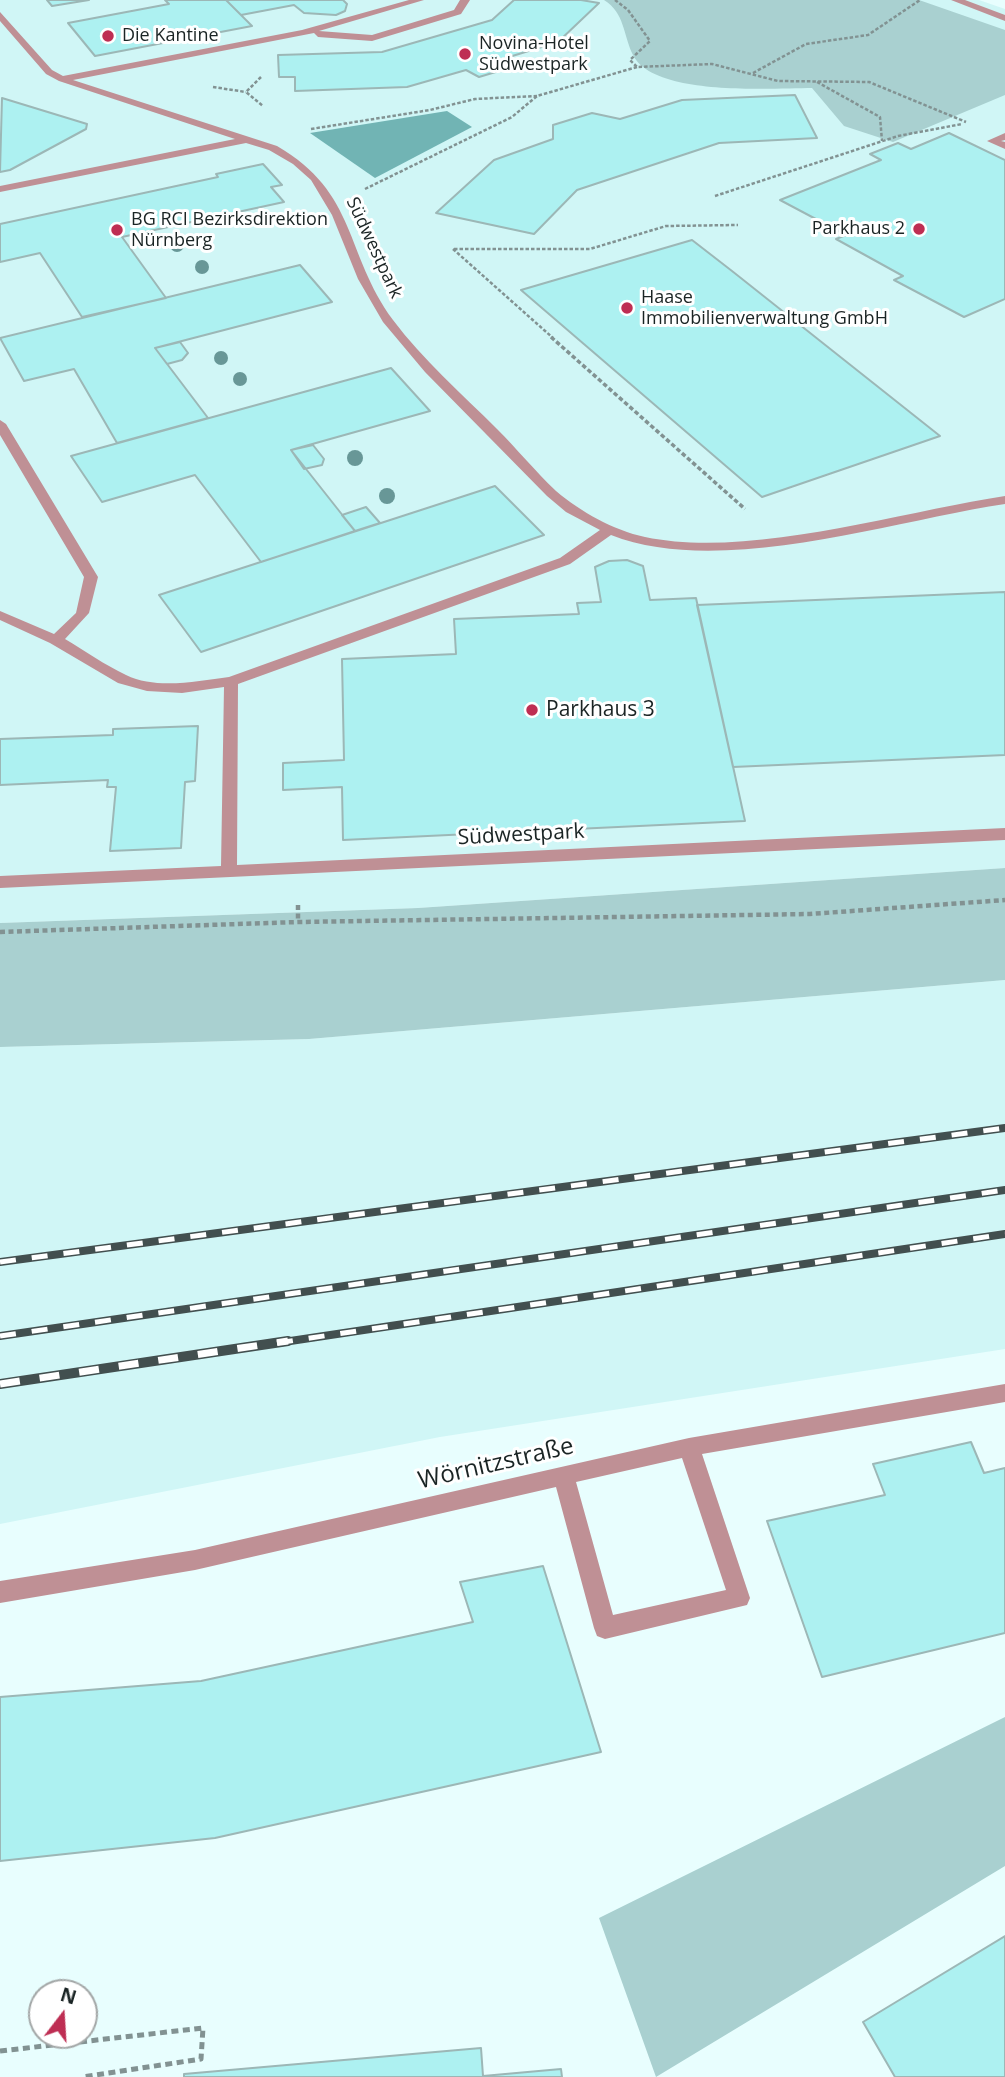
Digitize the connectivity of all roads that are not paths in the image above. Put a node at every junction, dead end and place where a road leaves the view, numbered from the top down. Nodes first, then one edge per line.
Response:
1 (419, 0) edge
2 (465, 0) edge
3 (956, 0) edge
4 (0, 15) edge
5 (1005, 19) edge
6 (303, 33) junction
7 (62, 79) junction
8 (1005, 136) edge
9 (248, 139) junction
10 (1005, 146) edge
11 (0, 189) edge
12 (0, 424) edge
13 (1005, 500) edge
14 (609, 530) junction
15 (0, 615) edge
16 (55, 640) junction
17 (231, 681) junction
18 (1005, 834) edge
19 (229, 871) junction
20 (0, 882) edge
21 (1005, 1392) edge
22 (690, 1447) junction
23 (564, 1476) junction
24 (0, 1592) edge

1 - 6 street
2 - 6 street
3 - 5 street
4 - 7 street, Südwestpark
6 - 7 street
7 - 9 street, Südwestpark
8 - 10 street
9 - 11 street
9 - 14 street, Südwestpark
12 - 16 street
13 - 14 street, Südwestpark
14 - 17 street
15 - 16 street
16 - 17 street
17 - 19 street
18 - 19 street, Südwestpark
19 - 20 street, Südwestpark
21 - 22 street, Wörnitzstraße
22 - 23 street, Wörnitzstraße
22 - 23 street
23 - 24 street, Wörnitzstraße

